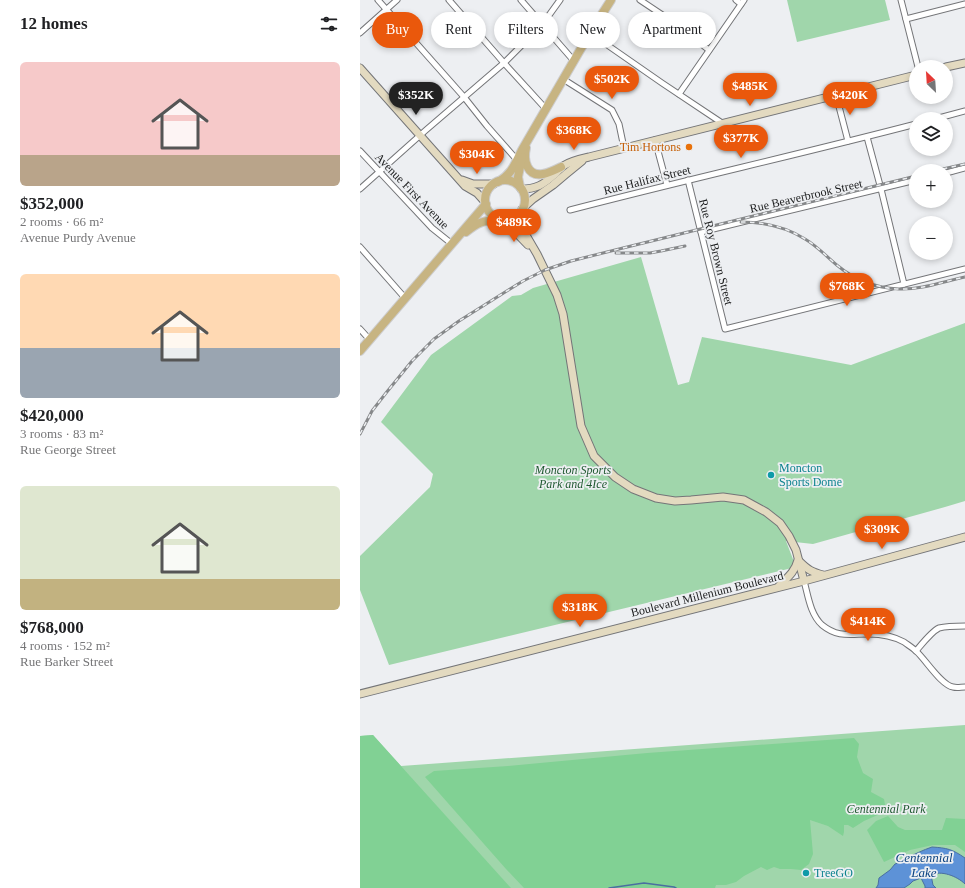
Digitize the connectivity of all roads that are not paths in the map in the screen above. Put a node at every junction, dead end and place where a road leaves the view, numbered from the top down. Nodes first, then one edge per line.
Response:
1 (378, 0) edge
2 (397, 0) edge
3 (448, 0) edge
4 (521, 0) edge
5 (560, 0) edge
6 (611, 0) edge
7 (640, 0) edge
8 (736, 0) edge
9 (901, 0) edge
10 (742, 2) edge
11 (965, 4) edge
12 (387, 10) junction
13 (531, 12) edge
14 (551, 12) edge
15 (603, 12) edge
16 (906, 19) junction
17 (360, 33) edge
18 (558, 43) edge
19 (519, 48) edge
20 (581, 48) edge
21 (612, 48) edge
22 (709, 50) junction
23 (916, 60) edge
24 (574, 61) junction
25 (504, 63) junction
26 (965, 63) edge
27 (953, 66) edge
28 (360, 68) edge
29 (909, 77) edge
30 (563, 79) junction
31 (678, 94) junction
32 (836, 95) junction
33 (464, 97) junction
34 (546, 109) junction
35 (965, 111) edge
36 (953, 114) edge
37 (722, 123) junction
38 (909, 126) edge
39 (420, 135) junction
40 (530, 136) junction
41 (866, 137) junction
42 (655, 140) junction
43 (848, 141) junction
44 (527, 145) junction
45 (624, 148) junction
46 (360, 151) edge
47 (589, 157) junction
48 (517, 160) junction
49 (561, 168) junction
50 (965, 168) edge
51 (953, 171) edge
52 (379, 172) junction
53 (457, 177) junction
54 (688, 180) junction
55 (909, 182) edge
56 (496, 183) junction
57 (667, 185) junction
58 (520, 188) junction
59 (360, 189) edge
60 (880, 189) junction
61 (486, 203) junction
62 (570, 210) dead end
63 (521, 211) junction
64 (502, 219) junction
65 (701, 232) junction
66 (452, 244) junction
67 (360, 247) edge
68 (536, 254) junction
69 (965, 269) edge
70 (904, 284) junction
71 (405, 298) junction
72 (360, 329) edge
73 (370, 340) junction
74 (360, 351) edge
75 (965, 537) edge
76 (798, 560) junction
77 (823, 575) junction
78 (804, 580) junction
79 (778, 587) junction
80 (965, 626) edge
81 (916, 651) junction
82 (965, 687) edge
83 (360, 694) edge

1 - 12 street
2 - 12 street
3 - 25 street
4 - 13 street
5 - 14 street
6 - 15 main road
7 - 22 street
8 - 10 street
9 - 16 street
10 - 22 street
11 - 16 street
12 - 17 street
12 - 33 street
16 - 23 street
18 - 24 street
19 - 25 street
20 - 24 main road
21 - 31 street
22 - 31 street
24 - 30 main road
25 - 33 street
25 - 34 street
26 - 27 street
28 - 39 street
29 - 32 street
30 - 34 main road
30 - 45 street
31 - 37 street
32 - 37 street
32 - 43 street
33 - 39 street
33 - 48 street
34 - 40 main road
35 - 36 street
37 - 42 street
38 - 41 street, Rue Halifax Street
39 - 52 street
39 - 53 street
40 - 44 main road
40 - 48 main road
41 - 43 street, Rue Halifax Street
41 - 60 street
42 - 45 street
42 - 57 street
43 - 54 street, Rue Halifax Street
44 - 49 main road
44 - 58 main road
45 - 47 street
46 - 52 street, Avenue First Avenue
47 - 49 street
47 - 63 street
48 - 56 main road
49 - 58 street
50 - 51 street
52 - 59 street
52 - 66 street, Avenue First Avenue
53 - 56 street
53 - 61 street
54 - 57 street, Rue Halifax Street
54 - 65 street, Rue Roy Brown Street
55 - 60 street, Rue Beaverbrook Street
56 - 58 main road
56 - 61 main road
57 - 62 street, Rue Halifax Street
58 - 63 main road
60 - 65 street, Rue Beaverbrook Street
60 - 70 street
61 - 64 main road
61 - 66 main road
63 - 64 main road
63 - 68 street
64 - 66 main road
64 - 68 street
65 - 70 street, Rue Roy Brown Street
66 - 71 main road
67 - 71 street
68 - 76 street
69 - 70 street
71 - 73 main road
72 - 73 street
73 - 74 main road
75 - 77 street, Boulevard Millenium Boulevard
76 - 77 street
76 - 78 street
76 - 79 street
77 - 78 street, Boulevard Millenium Boulevard
78 - 79 street, Boulevard Millenium Boulevard
78 - 81 street
79 - 83 street, Boulevard Millenium Boulevard
80 - 81 street
81 - 82 street

